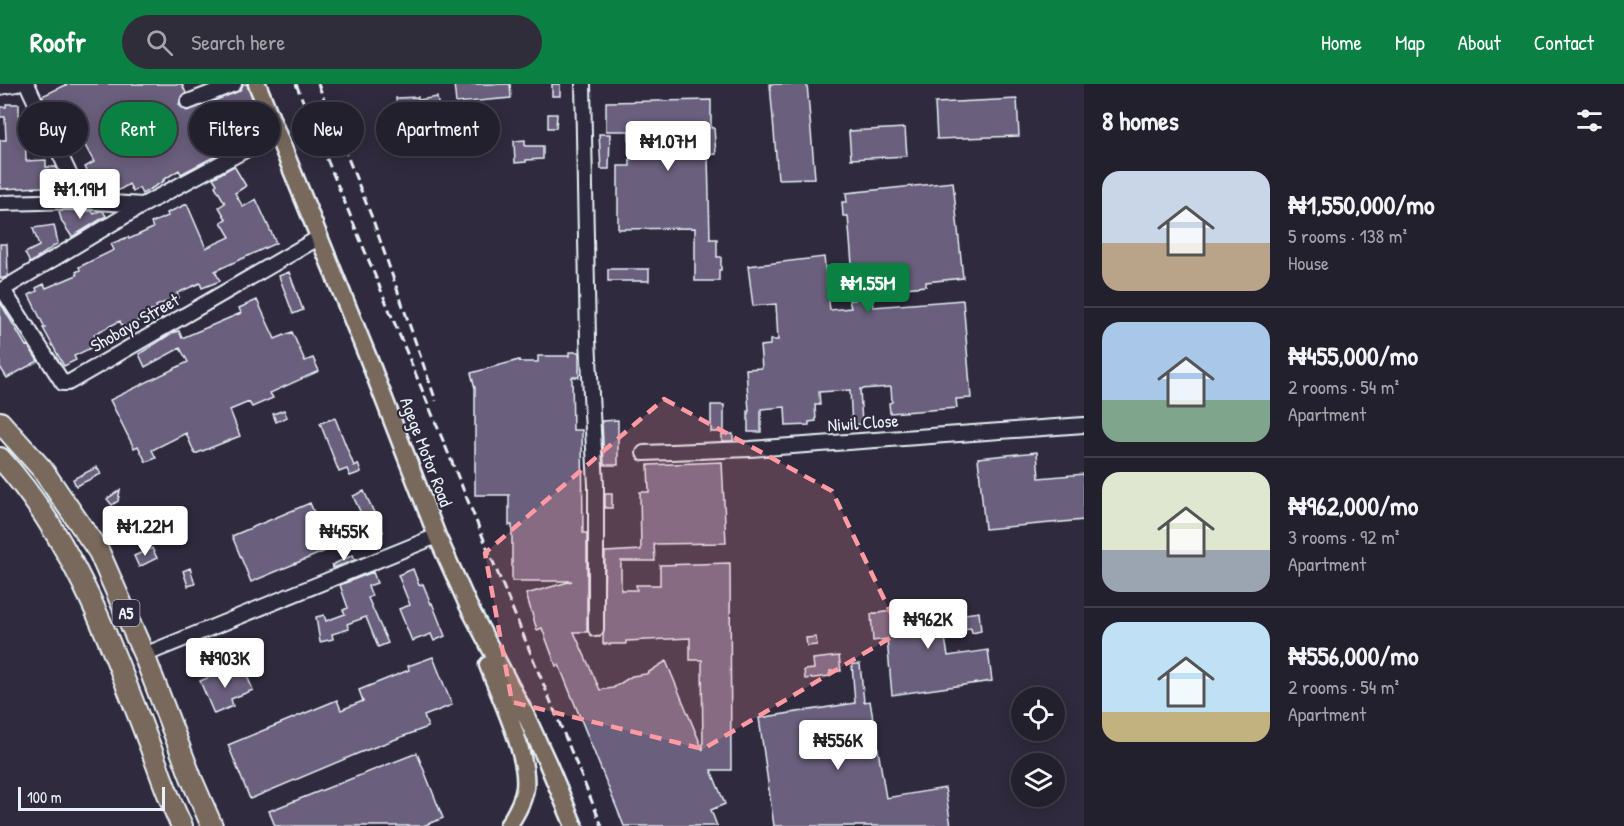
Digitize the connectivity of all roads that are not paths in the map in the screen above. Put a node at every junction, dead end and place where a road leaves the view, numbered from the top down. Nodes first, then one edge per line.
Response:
1 (16, 84) edge
2 (27, 84) edge
3 (234, 84) edge
4 (257, 84) edge
5 (583, 84) edge
6 (0, 87) edge
7 (188, 102) dead end
8 (265, 102) edge
9 (280, 138) edge
10 (235, 156) edge
11 (82, 201) junction
12 (0, 203) edge
13 (143, 205) junction
14 (320, 237) junction
15 (1, 290) edge
16 (0, 422) edge
17 (1084, 425) edge
18 (644, 453) dead end
19 (0, 458) edge
20 (437, 536) junction
21 (468, 605) junction
22 (597, 629) dead end
23 (144, 655) junction
24 (182, 826) edge
25 (212, 826) edge
26 (508, 826) edge
27 (574, 826) edge

1 - 6 street
2 - 11 street
3 - 7 street
4 - 8 main road, Agege Motor Road
5 - 22 street
9 - 14 main road, Agege Motor Road
10 - 13 street
11 - 12 street
11 - 13 street
13 - 15 street
14 - 15 street, Shobayo Street
14 - 20 main road, Agege Motor Road
16 - 23 highway, A5
17 - 18 street, Niwil Close
19 - 24 highway, A5
20 - 21 main road, Agege Motor Road
20 - 23 street
21 - 26 main road
21 - 27 main road, Agege Motor Road
23 - 25 highway, A5

